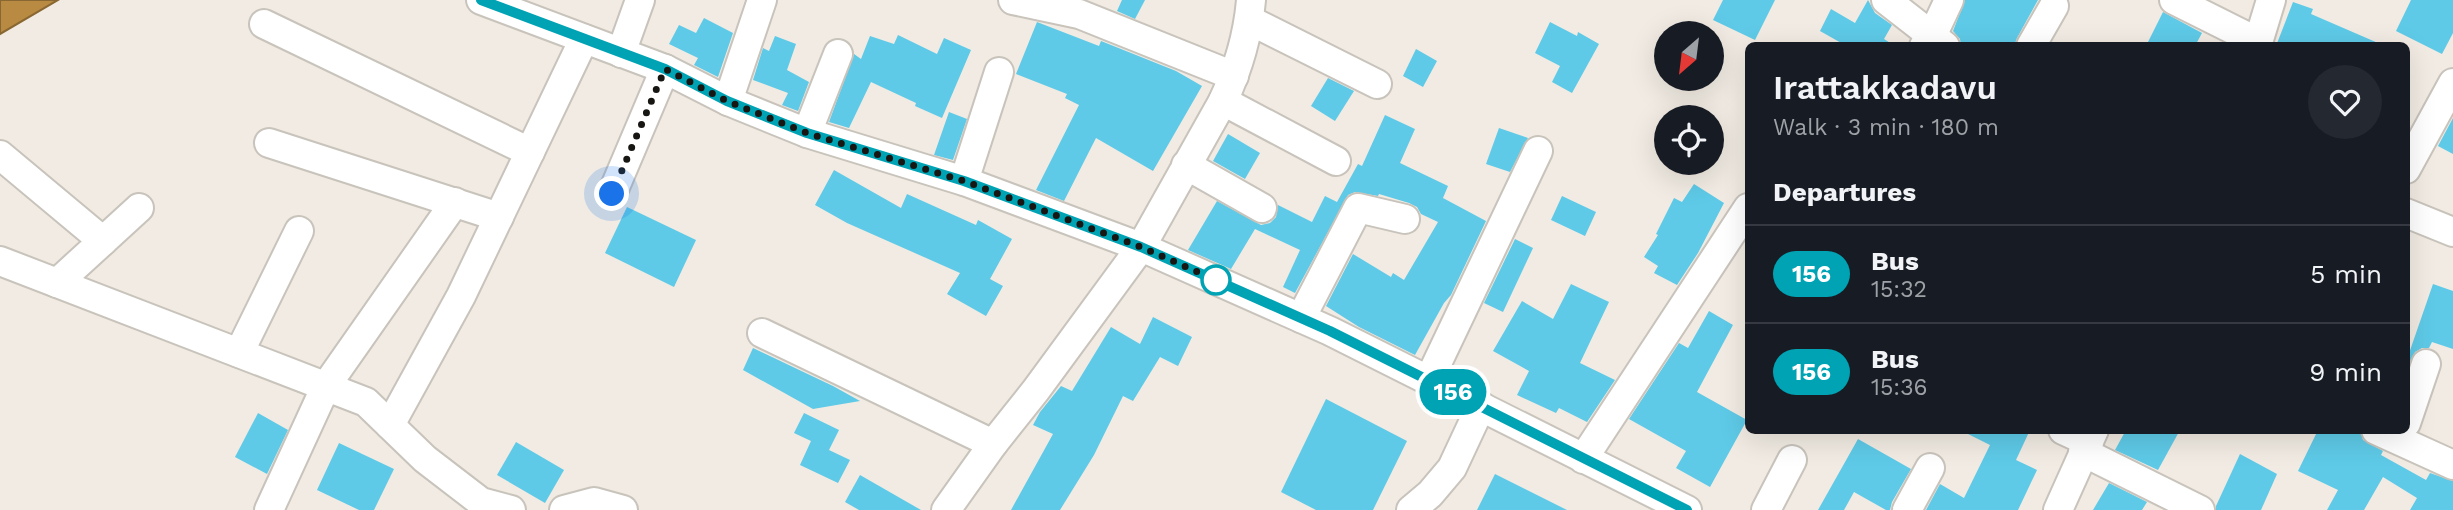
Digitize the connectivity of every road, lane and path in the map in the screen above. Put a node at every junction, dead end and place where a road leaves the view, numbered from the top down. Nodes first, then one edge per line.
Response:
1 (481, 0) edge
2 (640, 0) edge
3 (762, 0) edge
4 (1013, 0) edge
5 (1886, 0) edge
6 (1949, 0) edge
7 (2174, 0) edge
8 (2271, 0) edge
9 (2054, 6) dead end
10 (1250, 10) edge
11 (264, 24) dead end
12 (584, 39) junction
13 (1934, 42) edge
14 (2033, 42) edge
15 (2254, 42) edge
16 (2259, 42) edge
17 (621, 53) junction
18 (838, 54) dead end
19 (665, 69) junction
20 (999, 72) dead end
21 (2453, 83) edge
22 (1377, 84) dead end
23 (1229, 88) junction
24 (727, 101) junction
25 (807, 133) junction
26 (269, 143) dead end
27 (1538, 151) dead end
28 (530, 152) junction
29 (0, 155) edge
30 (1336, 161) dead end
31 (2410, 162) edge
32 (1186, 165) junction
33 (964, 181) junction
34 (612, 194) dead end
35 (455, 202) junction
36 (139, 208) dead end
37 (1262, 208) dead end
38 (1745, 213) edge
39 (2410, 214) edge
40 (499, 217) junction
41 (1405, 219) dead end
42 (299, 231) dead end
43 (2453, 232) edge
44 (103, 241) junction
45 (1141, 247) junction
46 (0, 261) edge
47 (57, 283) junction
48 (1301, 318) junction
49 (762, 333) dead end
50 (239, 353) junction
51 (2426, 364) dead end
52 (1429, 380) junction
53 (326, 386) junction
54 (2410, 400) edge
55 (1481, 406) junction
56 (390, 425) junction
57 (2072, 434) edge
58 (2401, 434) edge
59 (2089, 442) edge
60 (992, 443) junction
61 (1583, 459) junction
62 (1792, 460) dead end
63 (2453, 465) edge
64 (1930, 468) dead end
65 (592, 506) edge
66 (269, 510) edge
67 (511, 510) edge
68 (564, 510) edge
69 (623, 510) edge
70 (946, 510) edge
71 (1411, 510) edge
72 (1687, 510) edge
73 (1766, 510) edge
74 (1907, 510) edge
75 (2058, 510) edge
76 (2200, 510) edge

1 - 12 street
2 - 17 street
3 - 24 street
4 - 23 street
5 - 13 street
6 - 13 street
7 - 15 street
8 - 16 street
9 - 14 street
10 - 22 street
10 - 23 street
11 - 28 street
12 - 17 street
12 - 28 street
17 - 19 street
18 - 25 street
19 - 24 street
19 - 34 street
20 - 33 street
21 - 31 street
23 - 30 street
23 - 32 street
24 - 25 street
25 - 33 street
26 - 35 street
27 - 52 street
28 - 40 street
29 - 44 street
32 - 37 street
32 - 45 street
33 - 45 street
35 - 40 street
35 - 53 street
36 - 44 street
38 - 61 street
39 - 43 street
40 - 56 street
41 - 48 street
42 - 50 street
44 - 47 street
45 - 48 street
45 - 60 street
46 - 47 street
47 - 50 street
48 - 52 street
49 - 60 street
50 - 53 street
51 - 54 street
52 - 55 street
53 - 56 street
53 - 66 street
55 - 61 street
55 - 71 street
56 - 67 street
57 - 59 street
58 - 63 street
59 - 75 street
59 - 76 street
60 - 70 street
61 - 72 street
62 - 73 street
64 - 74 street
65 - 68 street
65 - 69 street

